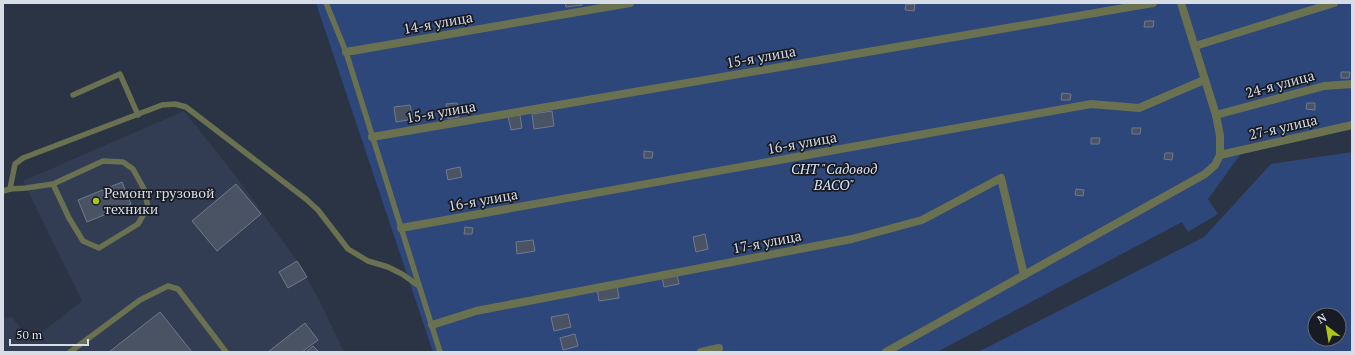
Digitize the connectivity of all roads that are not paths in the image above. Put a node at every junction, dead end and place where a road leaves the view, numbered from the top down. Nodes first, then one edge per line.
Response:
1 (326, 3) edge
2 (630, 3) edge
3 (1153, 3) edge
4 (1181, 3) edge
5 (1334, 3) edge
6 (1195, 46) junction
7 (346, 52) junction
8 (1204, 80) junction
9 (1352, 84) edge
10 (73, 95) dead end
11 (138, 115) junction
12 (1216, 116) junction
13 (1352, 125) edge
14 (372, 137) junction
15 (1220, 155) junction
16 (53, 184) junction
17 (10, 189) junction
18 (3, 191) edge
19 (401, 228) junction
20 (1024, 275) junction
21 (419, 286) junction
22 (432, 325) junction
23 (719, 348) dead end
24 (70, 352) edge
25 (226, 352) edge
26 (440, 352) edge
27 (701, 352) edge
28 (886, 352) edge

1 - 7 lane
2 - 7 street, 14-я улица
3 - 14 street, 15-я улица
4 - 6 street
5 - 6 street
6 - 8 street
7 - 14 lane
8 - 12 street
8 - 19 street, 16-я улица
9 - 12 street, 24-я улица
10 - 11 lane
11 - 17 lane
11 - 21 lane
12 - 15 street
13 - 15 street, 27-я улица
14 - 19 lane
15 - 20 street
16 - 16 lane
16 - 17 lane
17 - 18 lane
19 - 21 lane
20 - 22 street, 17-я улица
20 - 28 street
21 - 22 lane
22 - 26 lane
23 - 27 street
24 - 25 lane

